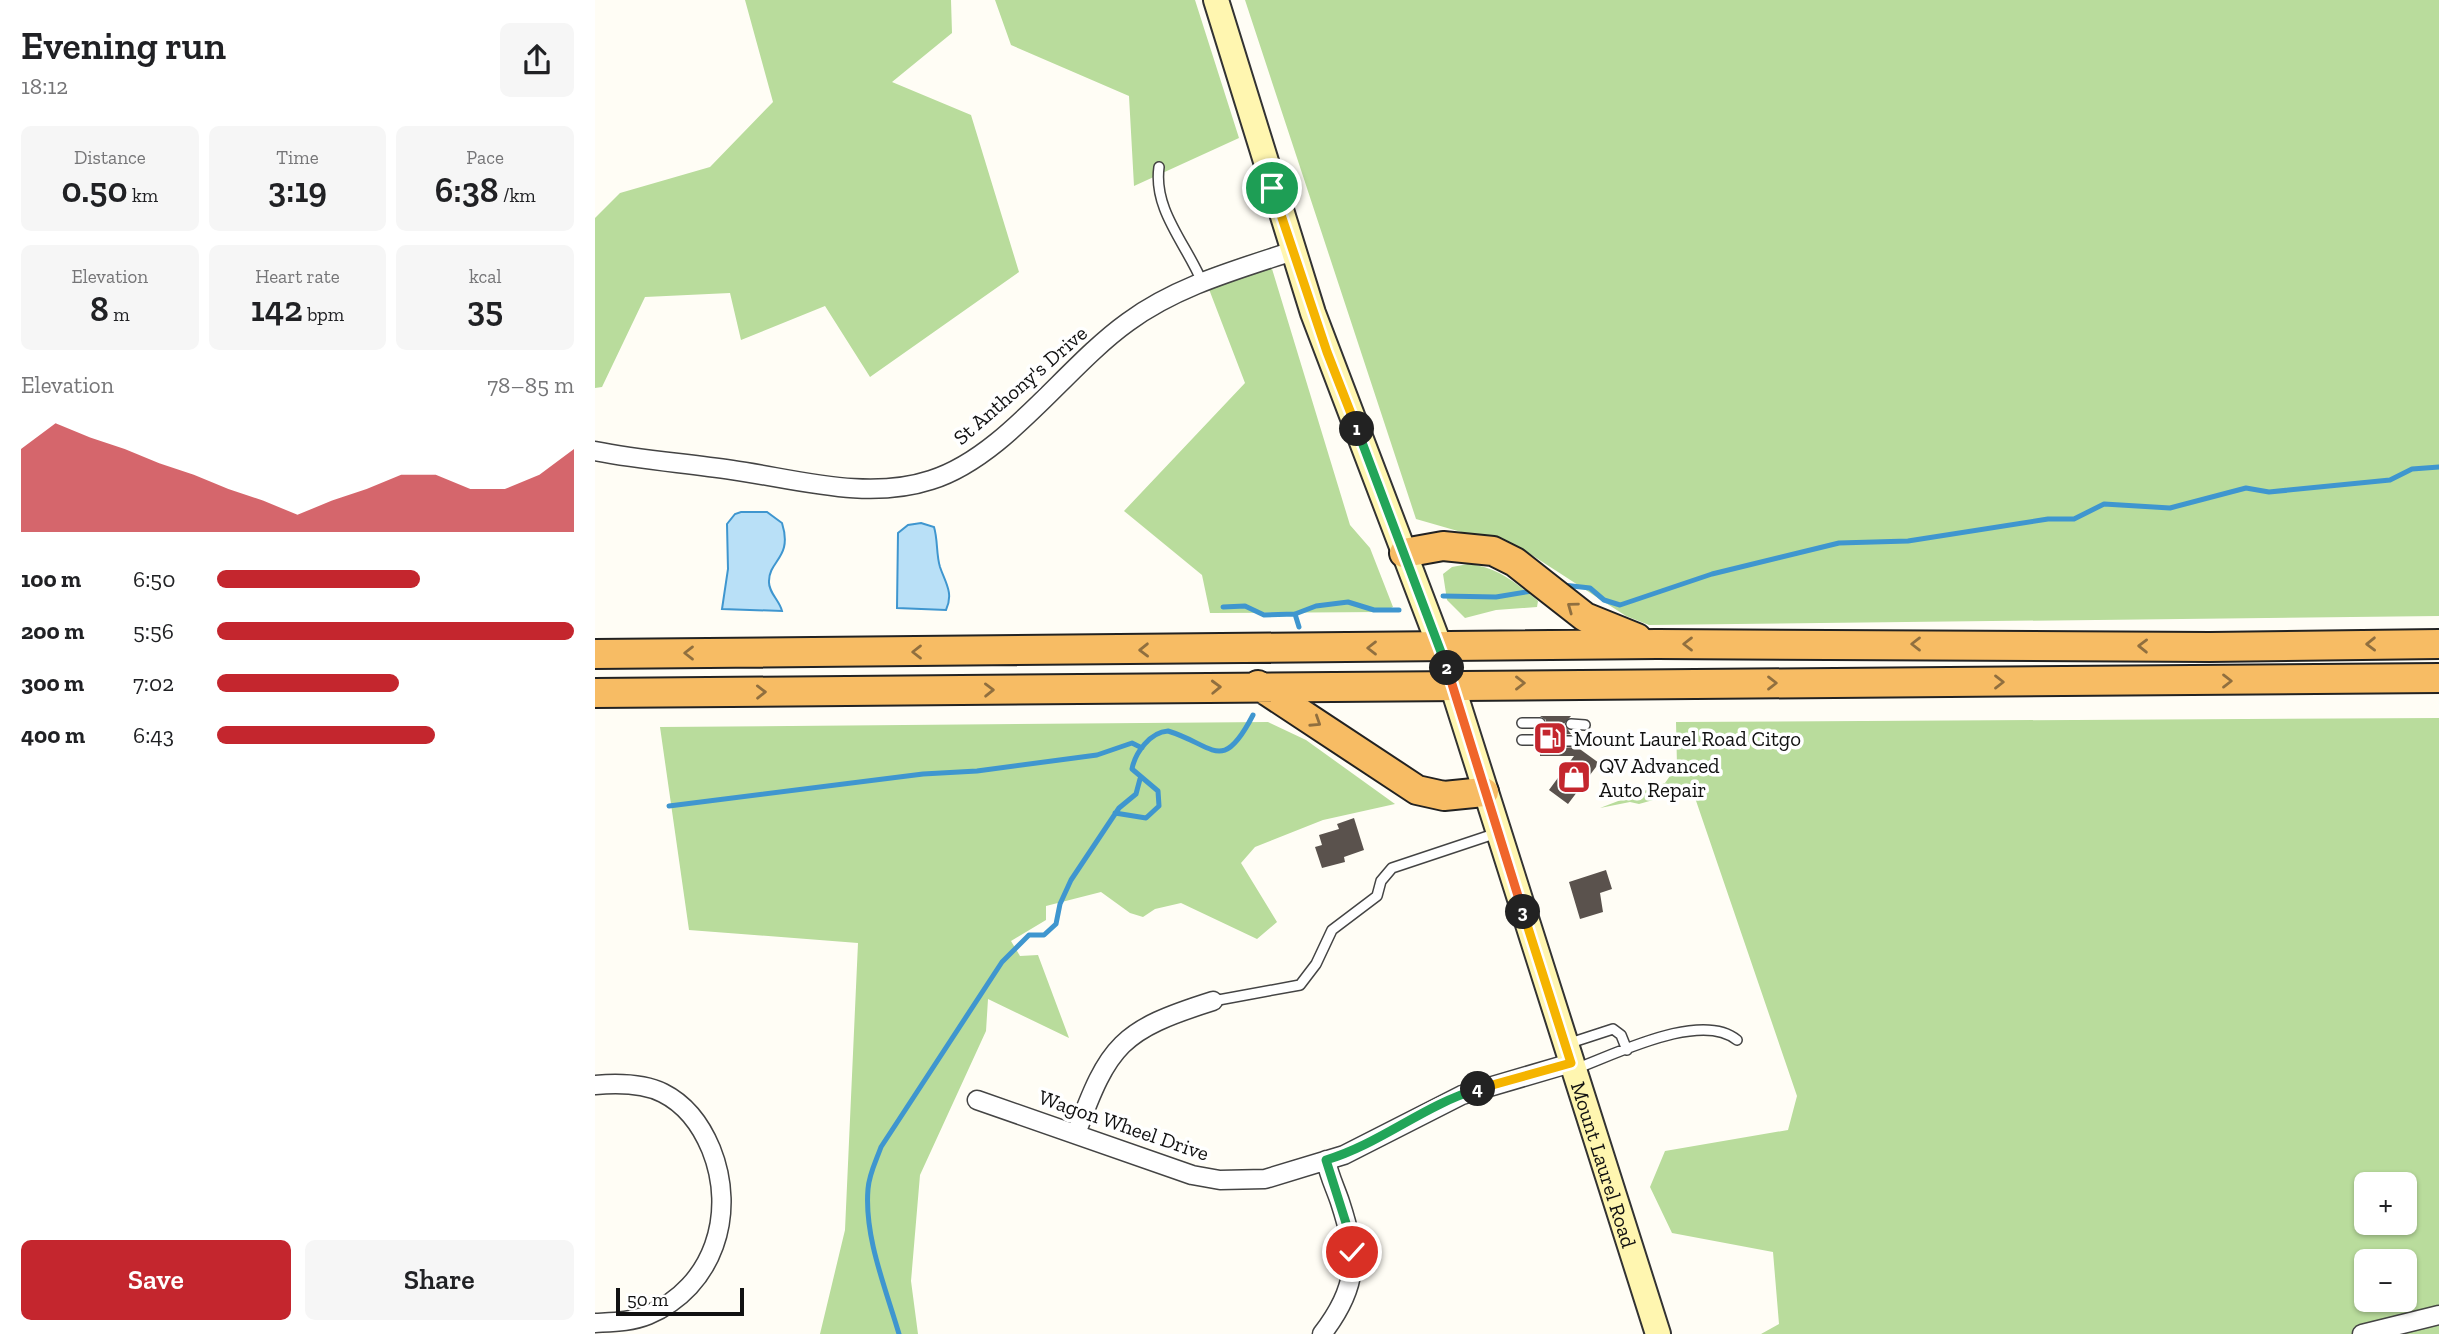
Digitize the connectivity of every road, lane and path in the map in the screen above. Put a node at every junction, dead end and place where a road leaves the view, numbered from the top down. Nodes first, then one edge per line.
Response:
1 (1216, 0) edge
2 (1159, 167) dead end
3 (1293, 251) junction
4 (1202, 282) junction
5 (595, 451) edge
6 (1404, 553) junction
7 (2439, 643) edge
8 (1657, 644) junction
9 (1440, 647) junction
10 (595, 654) edge
11 (2439, 678) edge
12 (1451, 684) junction
13 (1258, 685) junction
14 (595, 693) edge
15 (1522, 723) dead end
16 (1540, 723) dead end
17 (1571, 724) dead end
18 (1585, 724) dead end
19 (1522, 740) dead end
20 (1540, 740) dead end
21 (1560, 741) dead end
22 (1574, 741) dead end
23 (1484, 792) junction
24 (1497, 833) junction
25 (1213, 1002) joint
26 (1737, 1040) dead end
27 (1627, 1050) junction
28 (1570, 1059) junction
29 (595, 1085) edge
30 (977, 1100) dead end
31 (1076, 1134) junction
32 (1326, 1160) junction
33 (2439, 1315) edge
34 (595, 1323) edge
35 (1322, 1334) edge
36 (1658, 1334) edge
37 (2362, 1334) edge

1 - 3 main road, Mount Laurel Road
2 - 4 lane
3 - 4 street, St Anthony's Drive
3 - 6 main road, Mount Laurel Road
4 - 5 street, St Anthony's Drive
8 -> 6 highway
6 - 9 main road, Mount Laurel Road
7 -> 8 highway
8 - 9 highway
9 -> 10 highway
9 - 12 main road, Mount Laurel Road
12 -> 11 highway
12 - 13 highway
12 - 23 main road, Mount Laurel Road
14 -> 13 highway
13 -> 23 highway
15 - 16 lane
17 - 18 lane
19 - 20 lane
21 - 22 lane
23 - 24 main road, Mount Laurel Road
24 - 25 lane
24 - 28 main road, Mount Laurel Road
25 - 31 street
26 - 27 lane
27 - 28 lane
27 - 28 lane
28 - 32 street, Wagon Wheel Drive
28 - 36 main road, Mount Laurel Road
29 - 34 street
30 - 31 street, Wagon Wheel Drive
31 - 32 street, Wagon Wheel Drive
32 - 35 street
33 - 37 street

